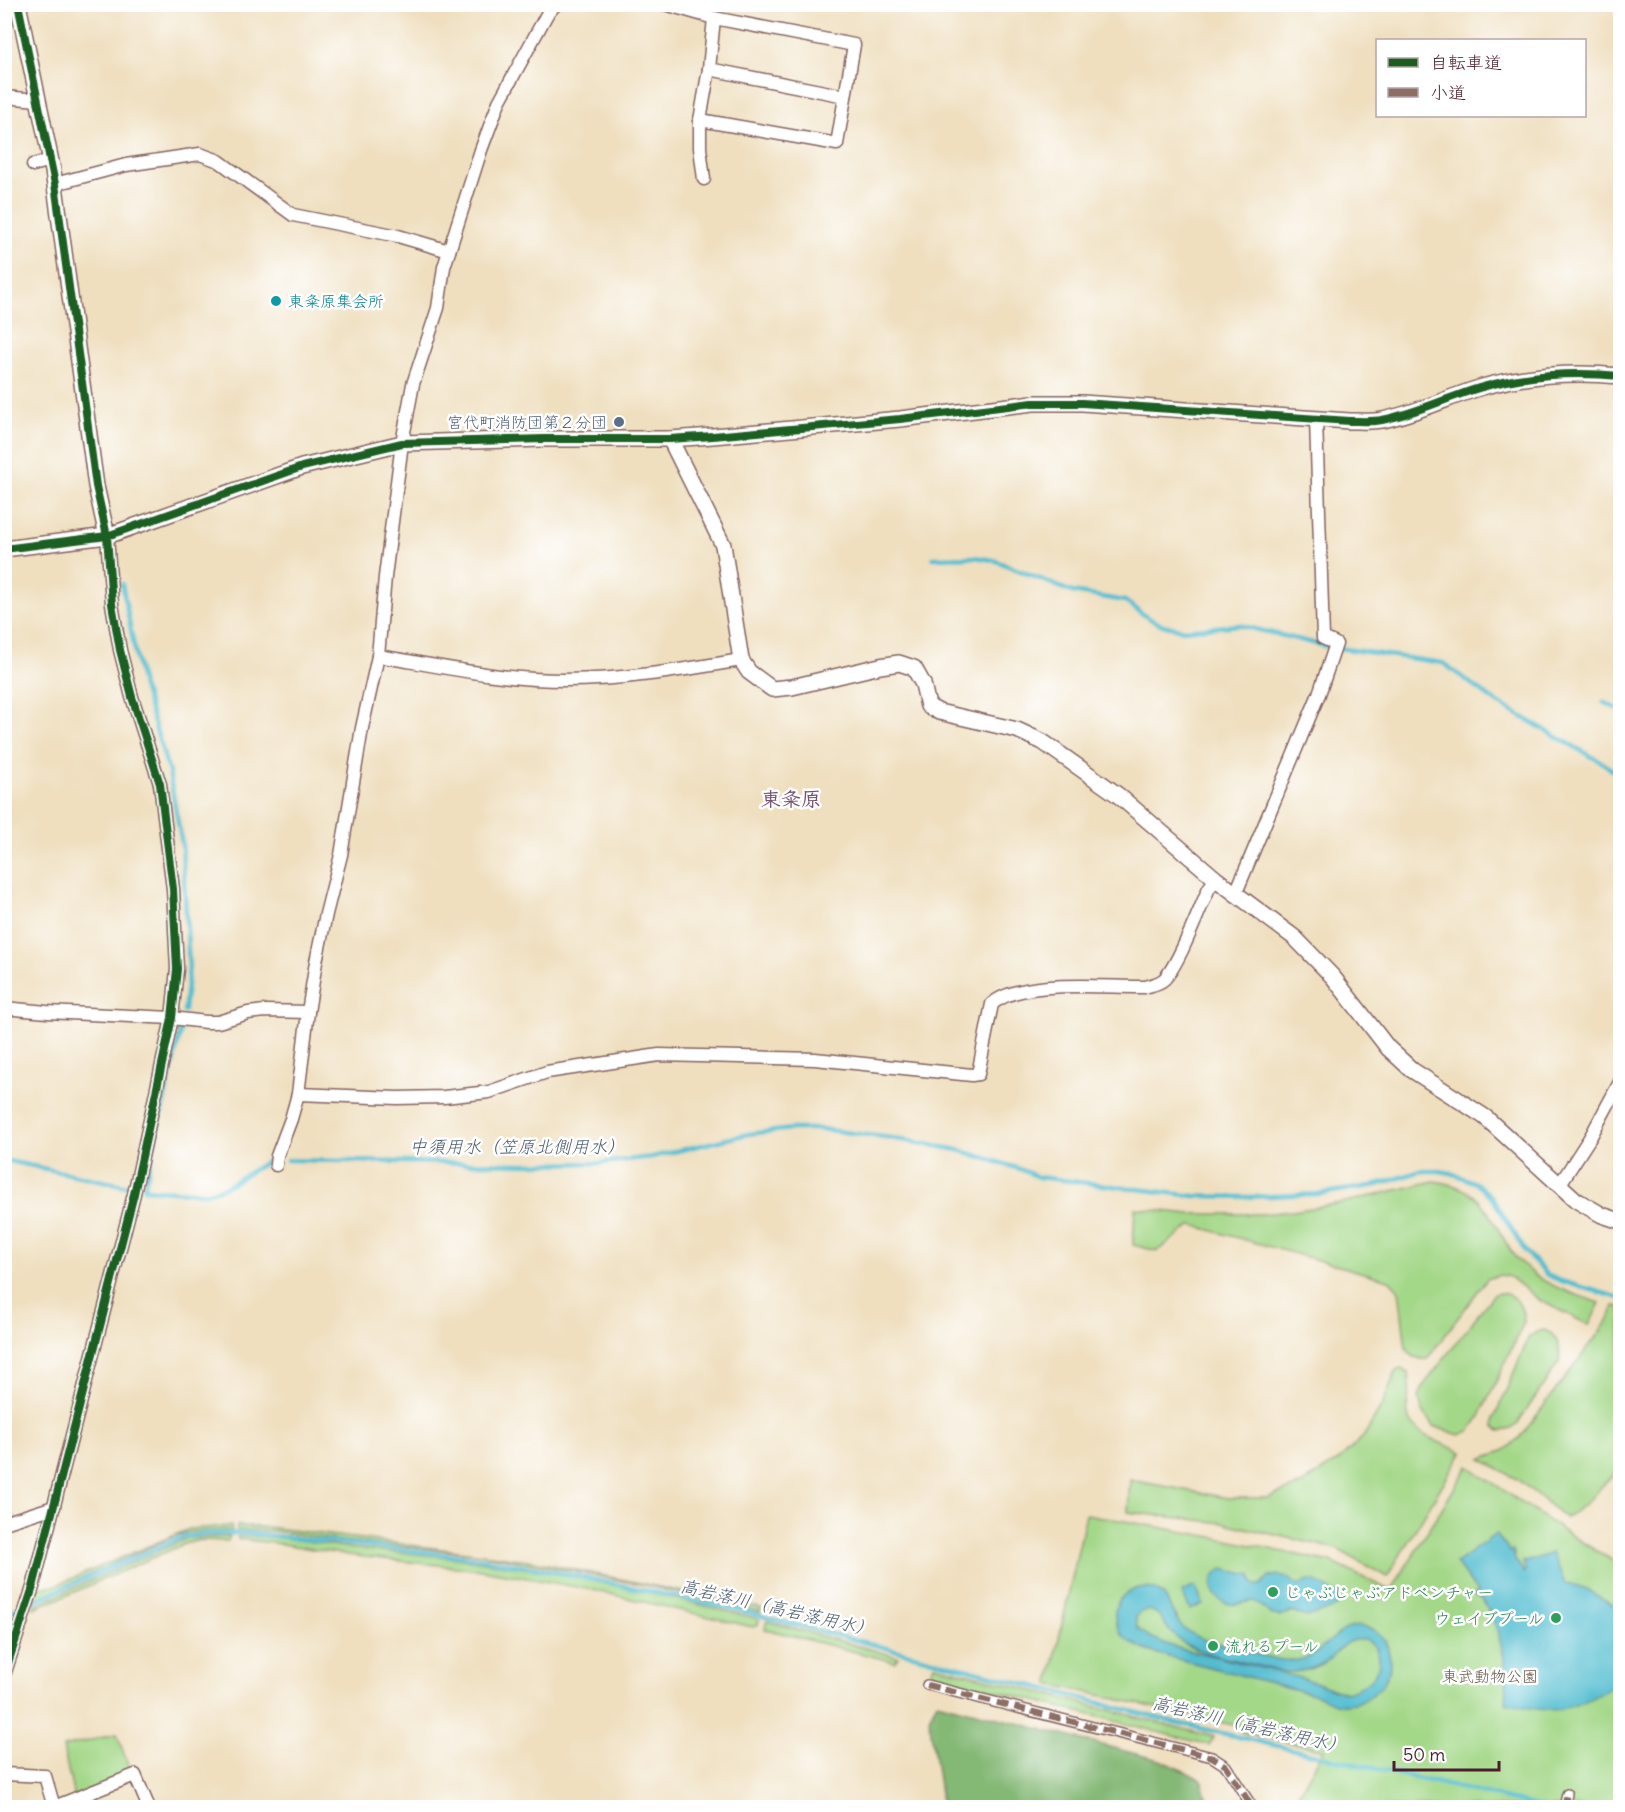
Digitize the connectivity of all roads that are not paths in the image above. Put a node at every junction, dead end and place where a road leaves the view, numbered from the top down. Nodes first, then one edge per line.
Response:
1 (18, 4) edge
2 (556, 4) edge
3 (666, 4) edge
4 (714, 18) junction
5 (709, 69) junction
6 (845, 96) junction
7 (4, 97) edge
8 (38, 100) junction
9 (700, 120) junction
10 (51, 160) junction
11 (33, 165) dead end
12 (704, 179) dead end
13 (55, 184) junction
14 (449, 251) junction
15 (1620, 376) edge
16 (1316, 419) junction
17 (670, 439) junction
18 (402, 443) junction
19 (107, 536) junction
20 (4, 549) edge
21 (378, 656) junction
22 (741, 660) junction
23 (1216, 879) junction
24 (1235, 895) junction
25 (4, 1008) edge
26 (308, 1012) junction
27 (172, 1018) junction
28 (1620, 1082) edge
29 (298, 1094) junction
30 (276, 1165) dead end
31 (1560, 1184) junction
32 (1620, 1221) edge
33 (54, 1507) junction
34 (4, 1523) edge
35 (4, 1675) edge
36 (927, 1685) dead end
37 (4, 1774) edge
38 (1567, 1794) dead end
39 (149, 1808) edge
40 (1253, 1808) edge
41 (1564, 1808) edge

1 - 8 street
2 - 14 street
3 - 4 street
4 - 5 street
4 - 6 street
5 - 6 street
5 - 9 street
6 - 9 street
7 - 8 street
8 - 10 street
9 - 12 street
10 - 11 street
10 - 13 street
13 - 14 street
13 - 19 street
14 - 18 street
15 - 16 street
16 - 17 street
16 - 24 street
17 - 18 street
17 - 22 street
18 - 19 street
18 - 21 street
19 - 20 street
19 - 27 street
21 - 22 street
21 - 26 street
22 - 23 street
23 - 24 street
23 - 29 street
24 - 31 street
25 - 27 street
26 - 27 street
26 - 29 street
27 - 33 street
28 - 31 street
29 - 30 street
31 - 32 street
33 - 34 street
33 - 35 street
36 - 40 street
37 - 39 street
38 - 41 street

